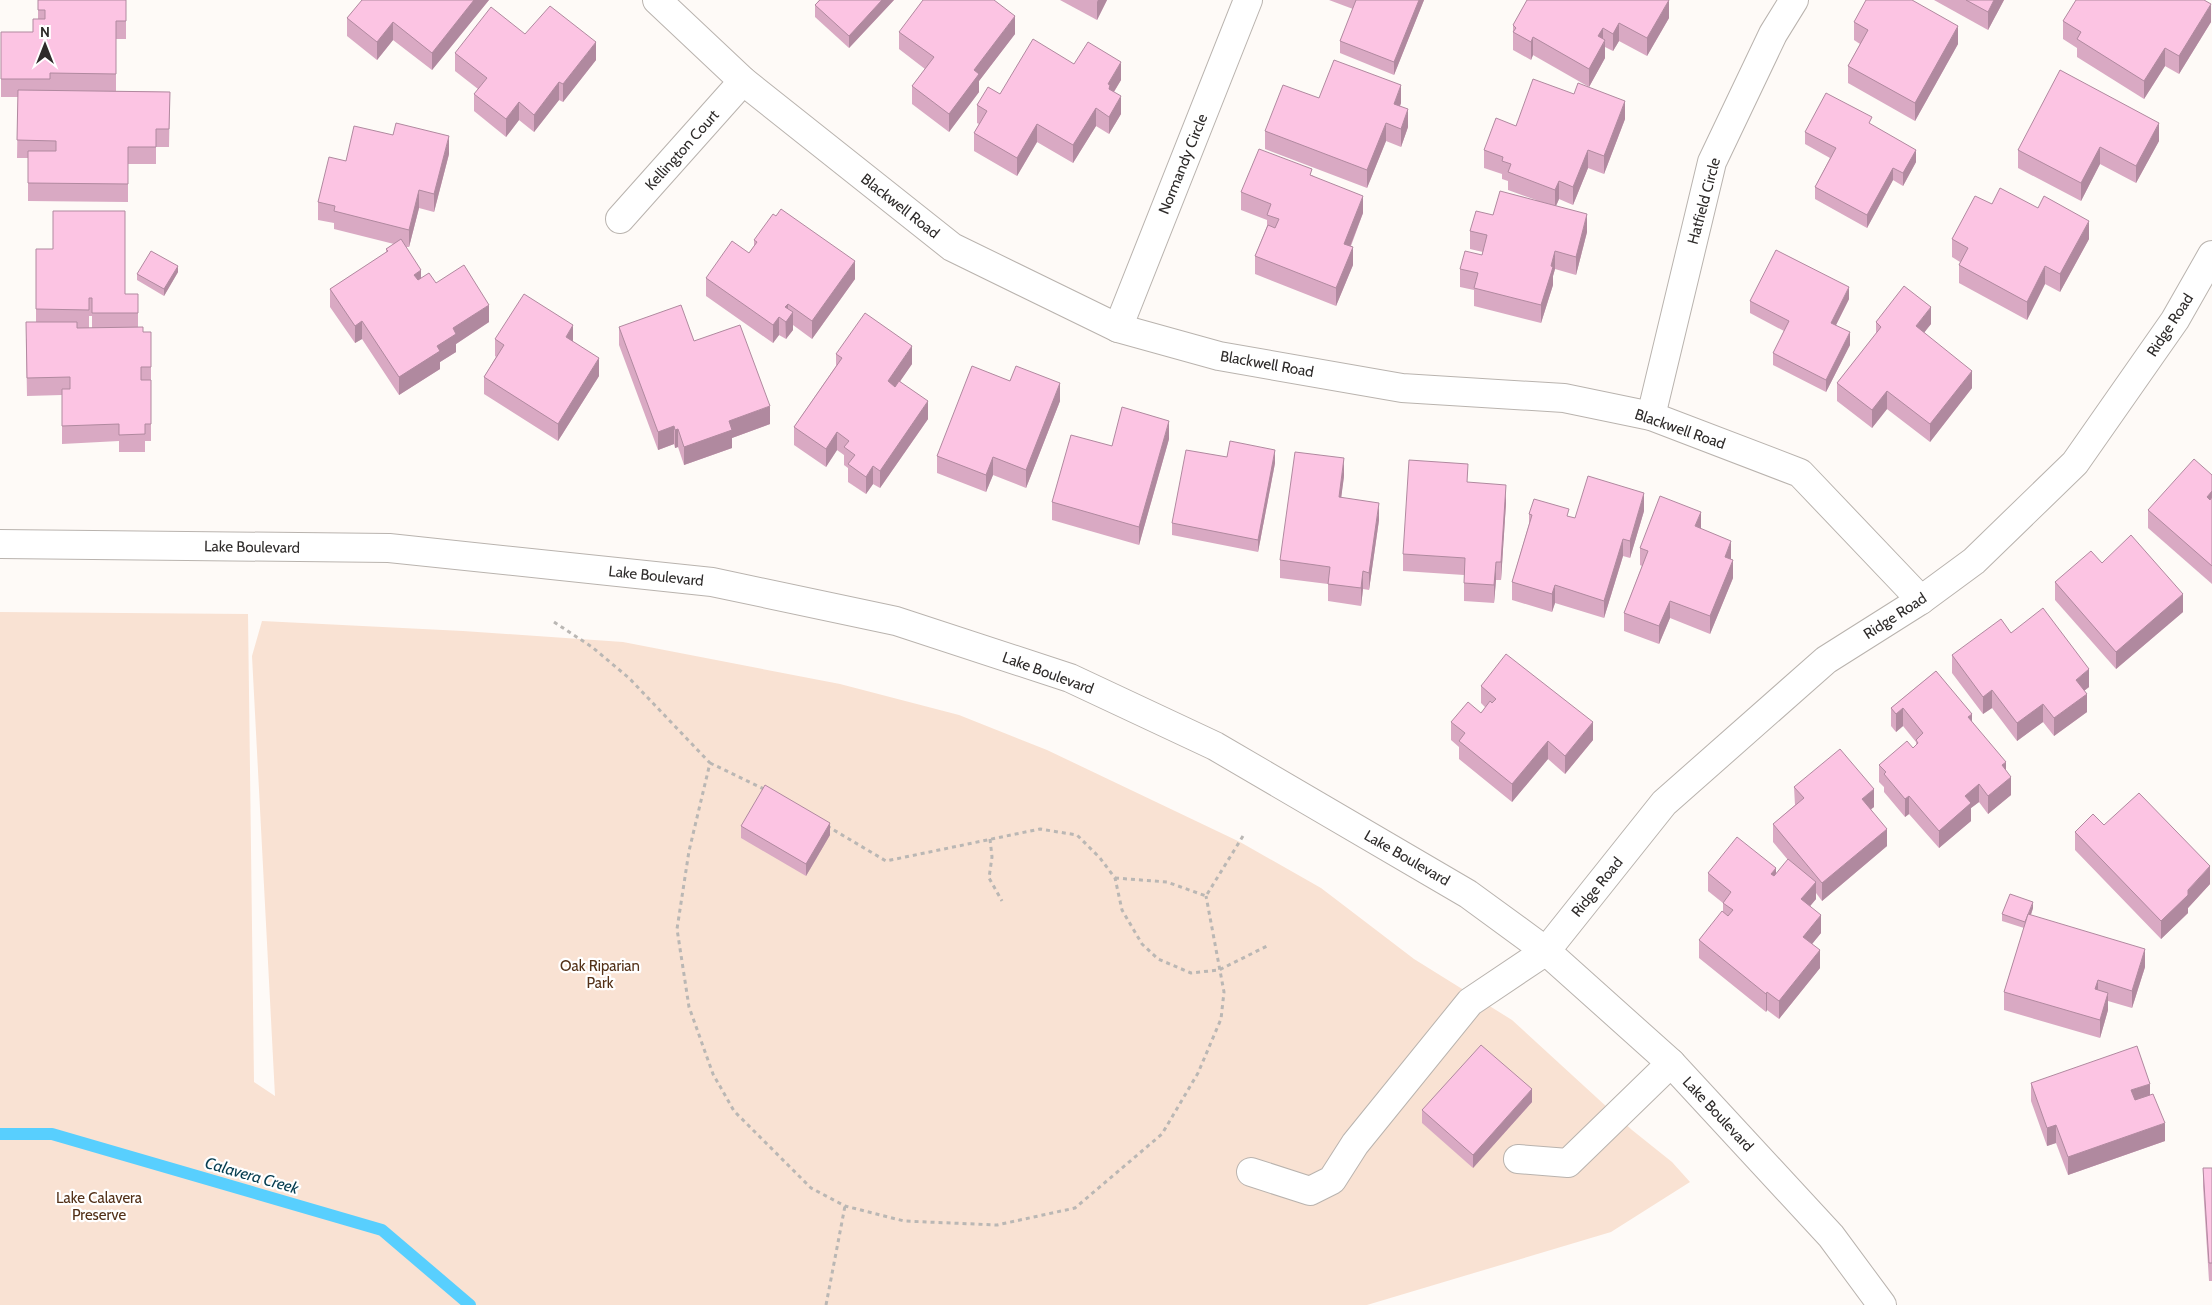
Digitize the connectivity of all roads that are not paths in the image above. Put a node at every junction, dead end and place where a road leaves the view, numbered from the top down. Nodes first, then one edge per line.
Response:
1 (657, 0) edge
2 (1248, 0) edge
3 (1794, 0) edge
4 (743, 81) junction
5 (620, 219) dead end
6 (2212, 255) edge
7 (1118, 328) junction
8 (1651, 416) junction
9 (0, 544) edge
10 (1921, 600) junction
11 (1546, 950) junction
12 (1671, 1064) junction
13 (1518, 1159) dead end
14 (1251, 1172) dead end
15 (1882, 1305) edge

1 - 4 street, Blackwell Road
2 - 7 street, Normandy Circle
3 - 8 street, Hatfield Circle
4 - 5 street, Kellington Court
4 - 7 street, Blackwell Road
6 - 10 street, Ridge Road
7 - 8 street, Blackwell Road
8 - 10 street, Blackwell Road
9 - 11 street, Lake Boulevard
10 - 11 street, Ridge Road
11 - 12 street, Lake Boulevard
11 - 14 street, Ridge Road
12 - 13 street
12 - 15 street, Lake Boulevard

